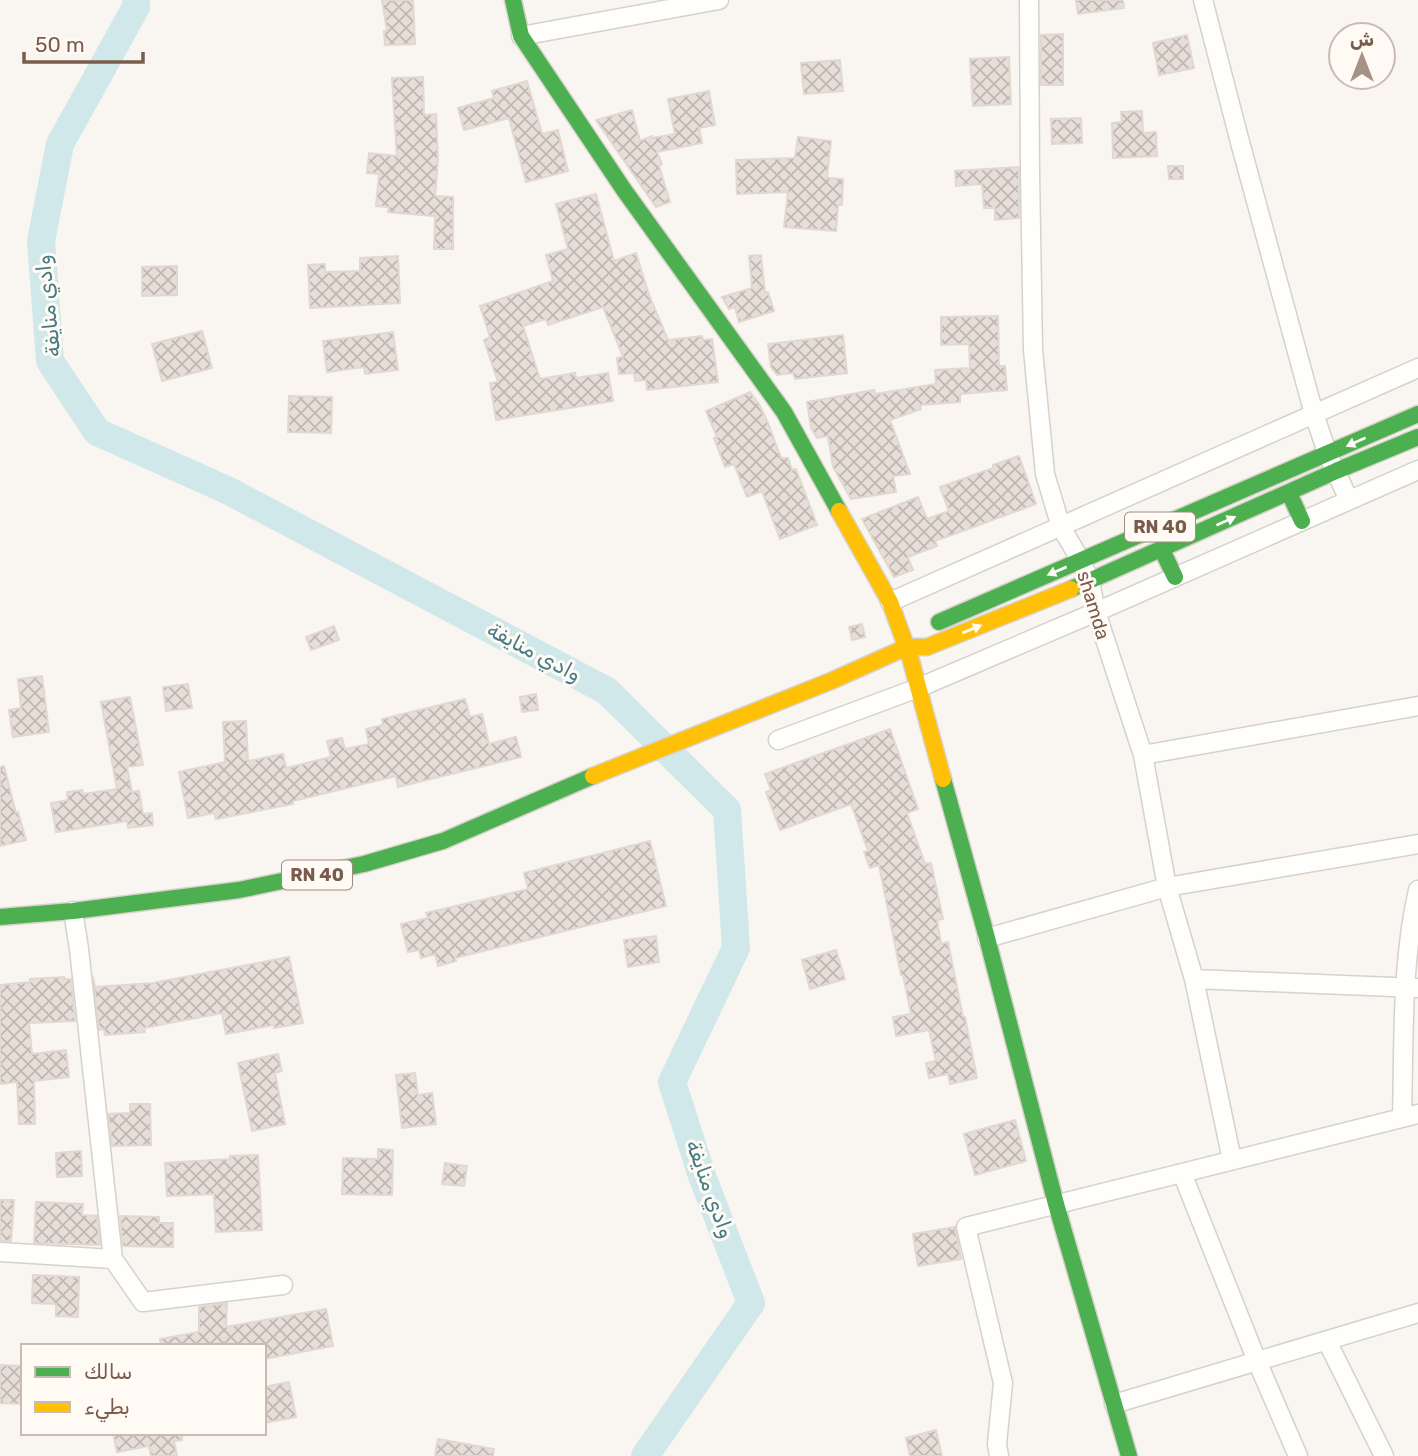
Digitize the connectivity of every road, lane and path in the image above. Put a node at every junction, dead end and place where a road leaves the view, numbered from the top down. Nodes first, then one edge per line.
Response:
1 (513, 0) edge
2 (719, 0) edge
3 (1029, 0) edge
4 (1203, 0) edge
5 (521, 36) junction
6 (1418, 368) edge
7 (1314, 414) junction
8 (1418, 414) edge
9 (1418, 438) edge
10 (1328, 455) junction
11 (1418, 470) edge
12 (1336, 471) junction
13 (1289, 493) junction
14 (1349, 500) junction
15 (1302, 521) junction
16 (1061, 527) junction
17 (1162, 550) junction
18 (1081, 561) junction
19 (1175, 577) junction
20 (1090, 581) junction
21 (890, 602) junction
22 (1096, 612) junction
23 (907, 647) junction
24 (918, 688) junction
25 (1418, 706) edge
26 (778, 740) dead end
27 (1143, 755) junction
28 (1418, 844) edge
29 (1167, 887) junction
30 (1418, 890) edge
31 (73, 911) junction
32 (0, 917) edge
33 (986, 938) junction
34 (1194, 979) junction
35 (1412, 987) edge
36 (1410, 1116) edge
37 (1232, 1160) junction
38 (1182, 1173) junction
39 (1056, 1205) junction
40 (0, 1252) edge
41 (113, 1259) junction
42 (283, 1286) dead end
43 (1418, 1313) edge
44 (1327, 1340) junction
45 (1257, 1362) junction
46 (1114, 1404) junction
47 (999, 1456) edge
48 (1129, 1456) edge
49 (1298, 1456) edge
50 (1384, 1456) edge

1 - 5 main road
2 - 5 street
3 - 16 street, shamda
4 - 7 street
5 - 21 main road
6 - 7 street
7 - 10 street
7 - 16 street
8 -> 10 main road, RN 40
9 - 12 main road, RN 40
10 - 12 street
10 - 18 main road, RN 40
11 - 14 street
12 - 13 main road, RN 40
12 - 14 street
13 - 15 main road
17 -> 13 main road, RN 40
14 - 15 street
15 - 19 street
16 - 18 street, shamda
16 - 21 street
17 - 19 main road
17 - 20 main road, RN 40
18 - 20 street, shamda
18 -> 23 main road, RN 40
19 - 22 street
20 - 22 street, shamda
23 -> 20 main road, RN 40
21 - 23 main road
22 - 24 street
22 - 27 street, shamda
23 - 24 main road
23 - 31 main road, RN 40
24 - 26 street
24 - 33 main road
25 - 27 street
27 - 29 street, shamda
28 - 29 street
29 - 33 street
29 - 34 street, shamda
30 - 35 street
31 - 32 main road, RN 40
31 - 41 street
33 - 39 main road
34 - 35 street
34 - 37 street, shamda
35 - 36 street
36 - 37 street
37 - 38 street
38 - 39 street
38 - 45 street
39 - 46 main road
39 - 47 street
40 - 41 street
41 - 42 street
43 - 44 street
44 - 45 street
44 - 50 street
45 - 46 street
45 - 49 street
46 - 48 main road

